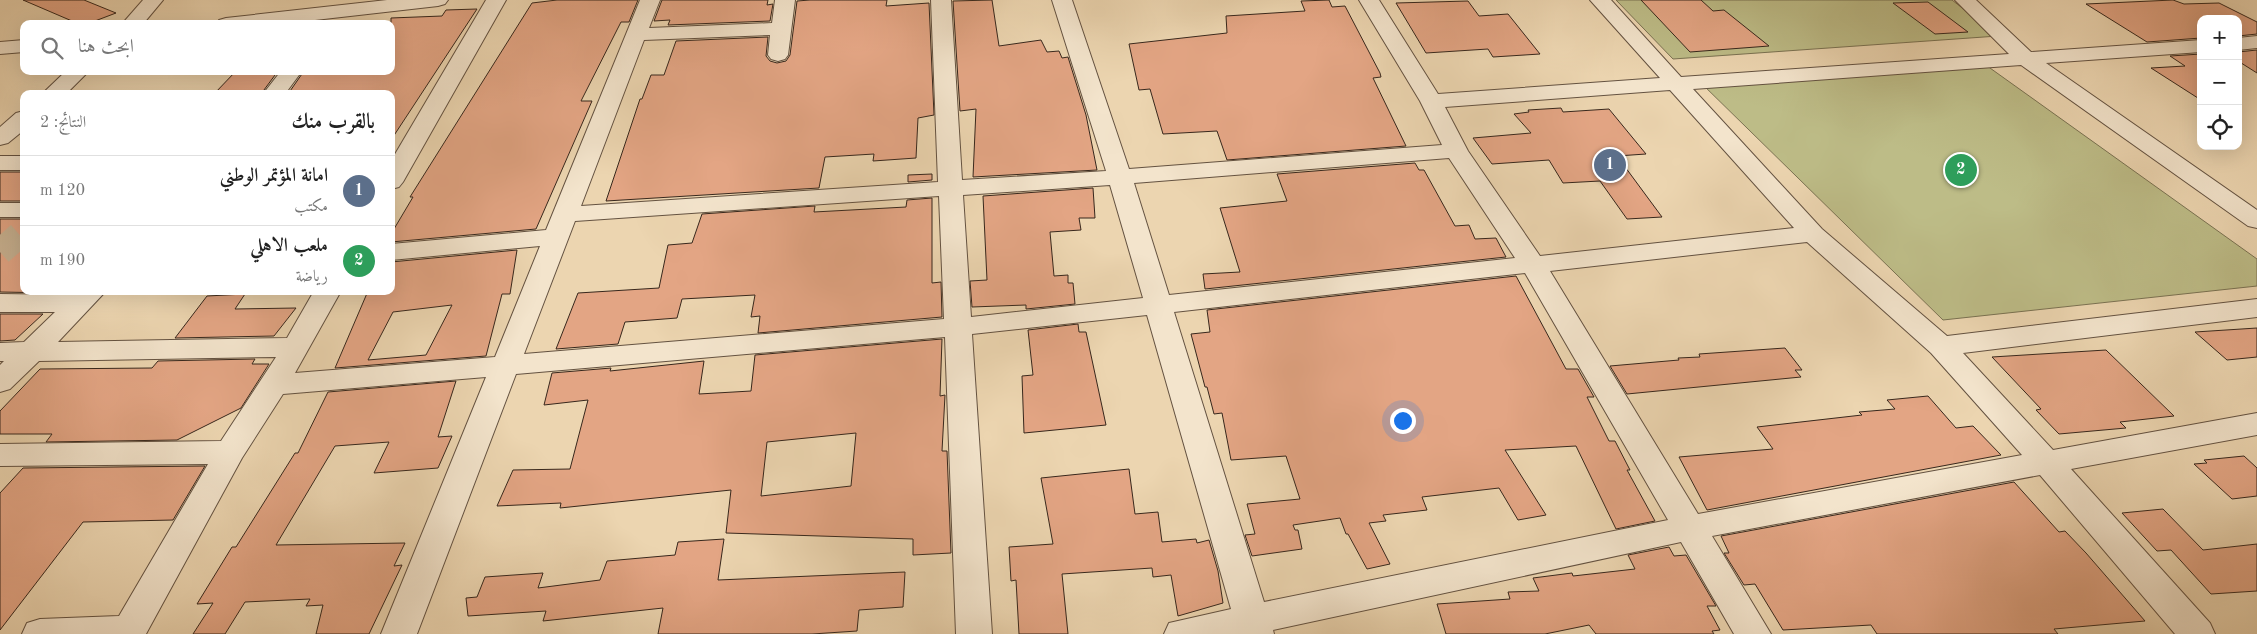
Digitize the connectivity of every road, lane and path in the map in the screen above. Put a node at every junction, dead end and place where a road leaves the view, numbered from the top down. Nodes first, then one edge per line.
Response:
1 (153, 0) edge
2 (438, 0) edge
3 (496, 0) edge
4 (650, 0) edge
5 (785, 0) edge
6 (941, 0) edge
7 (1062, 0) edge
8 (1369, 0) edge
9 (1600, 0) edge
10 (1965, 0) edge
11 (329, 12) edge
12 (136, 20) edge
13 (260, 20) edge
14 (781, 29) junction
15 (637, 34) junction
16 (2257, 42) edge
17 (2242, 44) edge
18 (20, 46) edge
19 (2197, 46) edge
20 (0, 48) edge
21 (778, 56) dead end
22 (2026, 59) junction
23 (74, 75) edge
24 (289, 75) edge
25 (1676, 84) junction
26 (58, 90) edge
27 (277, 90) edge
28 (1431, 101) junction
29 (14, 123) edge
30 (0, 138) edge
31 (1456, 151) junction
32 (0, 163) edge
33 (20, 163) edge
34 (395, 175) edge
35 (1120, 177) junction
36 (951, 187) junction
37 (0, 210) edge
38 (20, 210) edge
39 (2255, 218) edge
40 (562, 225) junction
41 (1813, 234) junction
42 (395, 251) edge
43 (1533, 265) junction
44 (326, 295) edge
45 (87, 298) edge
46 (0, 303) edge
47 (1157, 304) junction
48 (2257, 308) edge
49 (958, 327) junction
50 (1941, 346) junction
51 (296, 347) junction
52 (0, 352) edge
53 (31, 352) junction
54 (506, 365) junction
55 (0, 382) edge
56 (274, 385) junction
57 (2257, 424) edge
58 (230, 452) junction
59 (0, 455) edge
60 (2047, 462) junction
61 (1690, 528) junction
62 (1254, 628) edge
63 (129, 632) edge
64 (40, 634) edge
65 (400, 634) edge
66 (974, 634) edge
67 (1182, 634) edge
68 (1753, 634) edge
69 (2197, 634) edge

1 - 12 street
2 - 11 street
3 - 34 street
4 - 15 street
5 - 14 street
6 - 36 street
7 - 35 street
8 - 28 street
9 - 25 street
10 - 22 street
11 - 13 street
14 - 15 street
14 - 21 street
15 - 40 street
16 - 17 street
18 - 20 street
19 - 22 street
22 - 25 street
22 - 39 street
23 - 26 street
24 - 27 street
25 - 28 street
25 - 41 street
28 - 31 street
29 - 30 street
31 - 35 street
31 - 43 street
32 - 33 street
35 - 36 street
35 - 47 street
36 - 40 street
36 - 49 street
37 - 38 street
40 - 42 street
40 - 54 street
41 - 43 street
41 - 50 street
43 - 47 street
43 - 61 street
44 - 51 street
45 - 46 street
45 - 53 street
47 - 49 street
47 - 62 street
48 - 50 street
49 - 54 street
49 - 66 street
50 - 60 street
51 - 53 street
51 - 56 street
52 - 53 street
53 - 55 street
54 - 56 street
54 - 65 street
56 - 58 street
57 - 60 street
58 - 59 street
58 - 63 street
60 - 61 street
60 - 69 street
61 - 62 street
61 - 68 street
62 - 67 street
63 - 64 street

